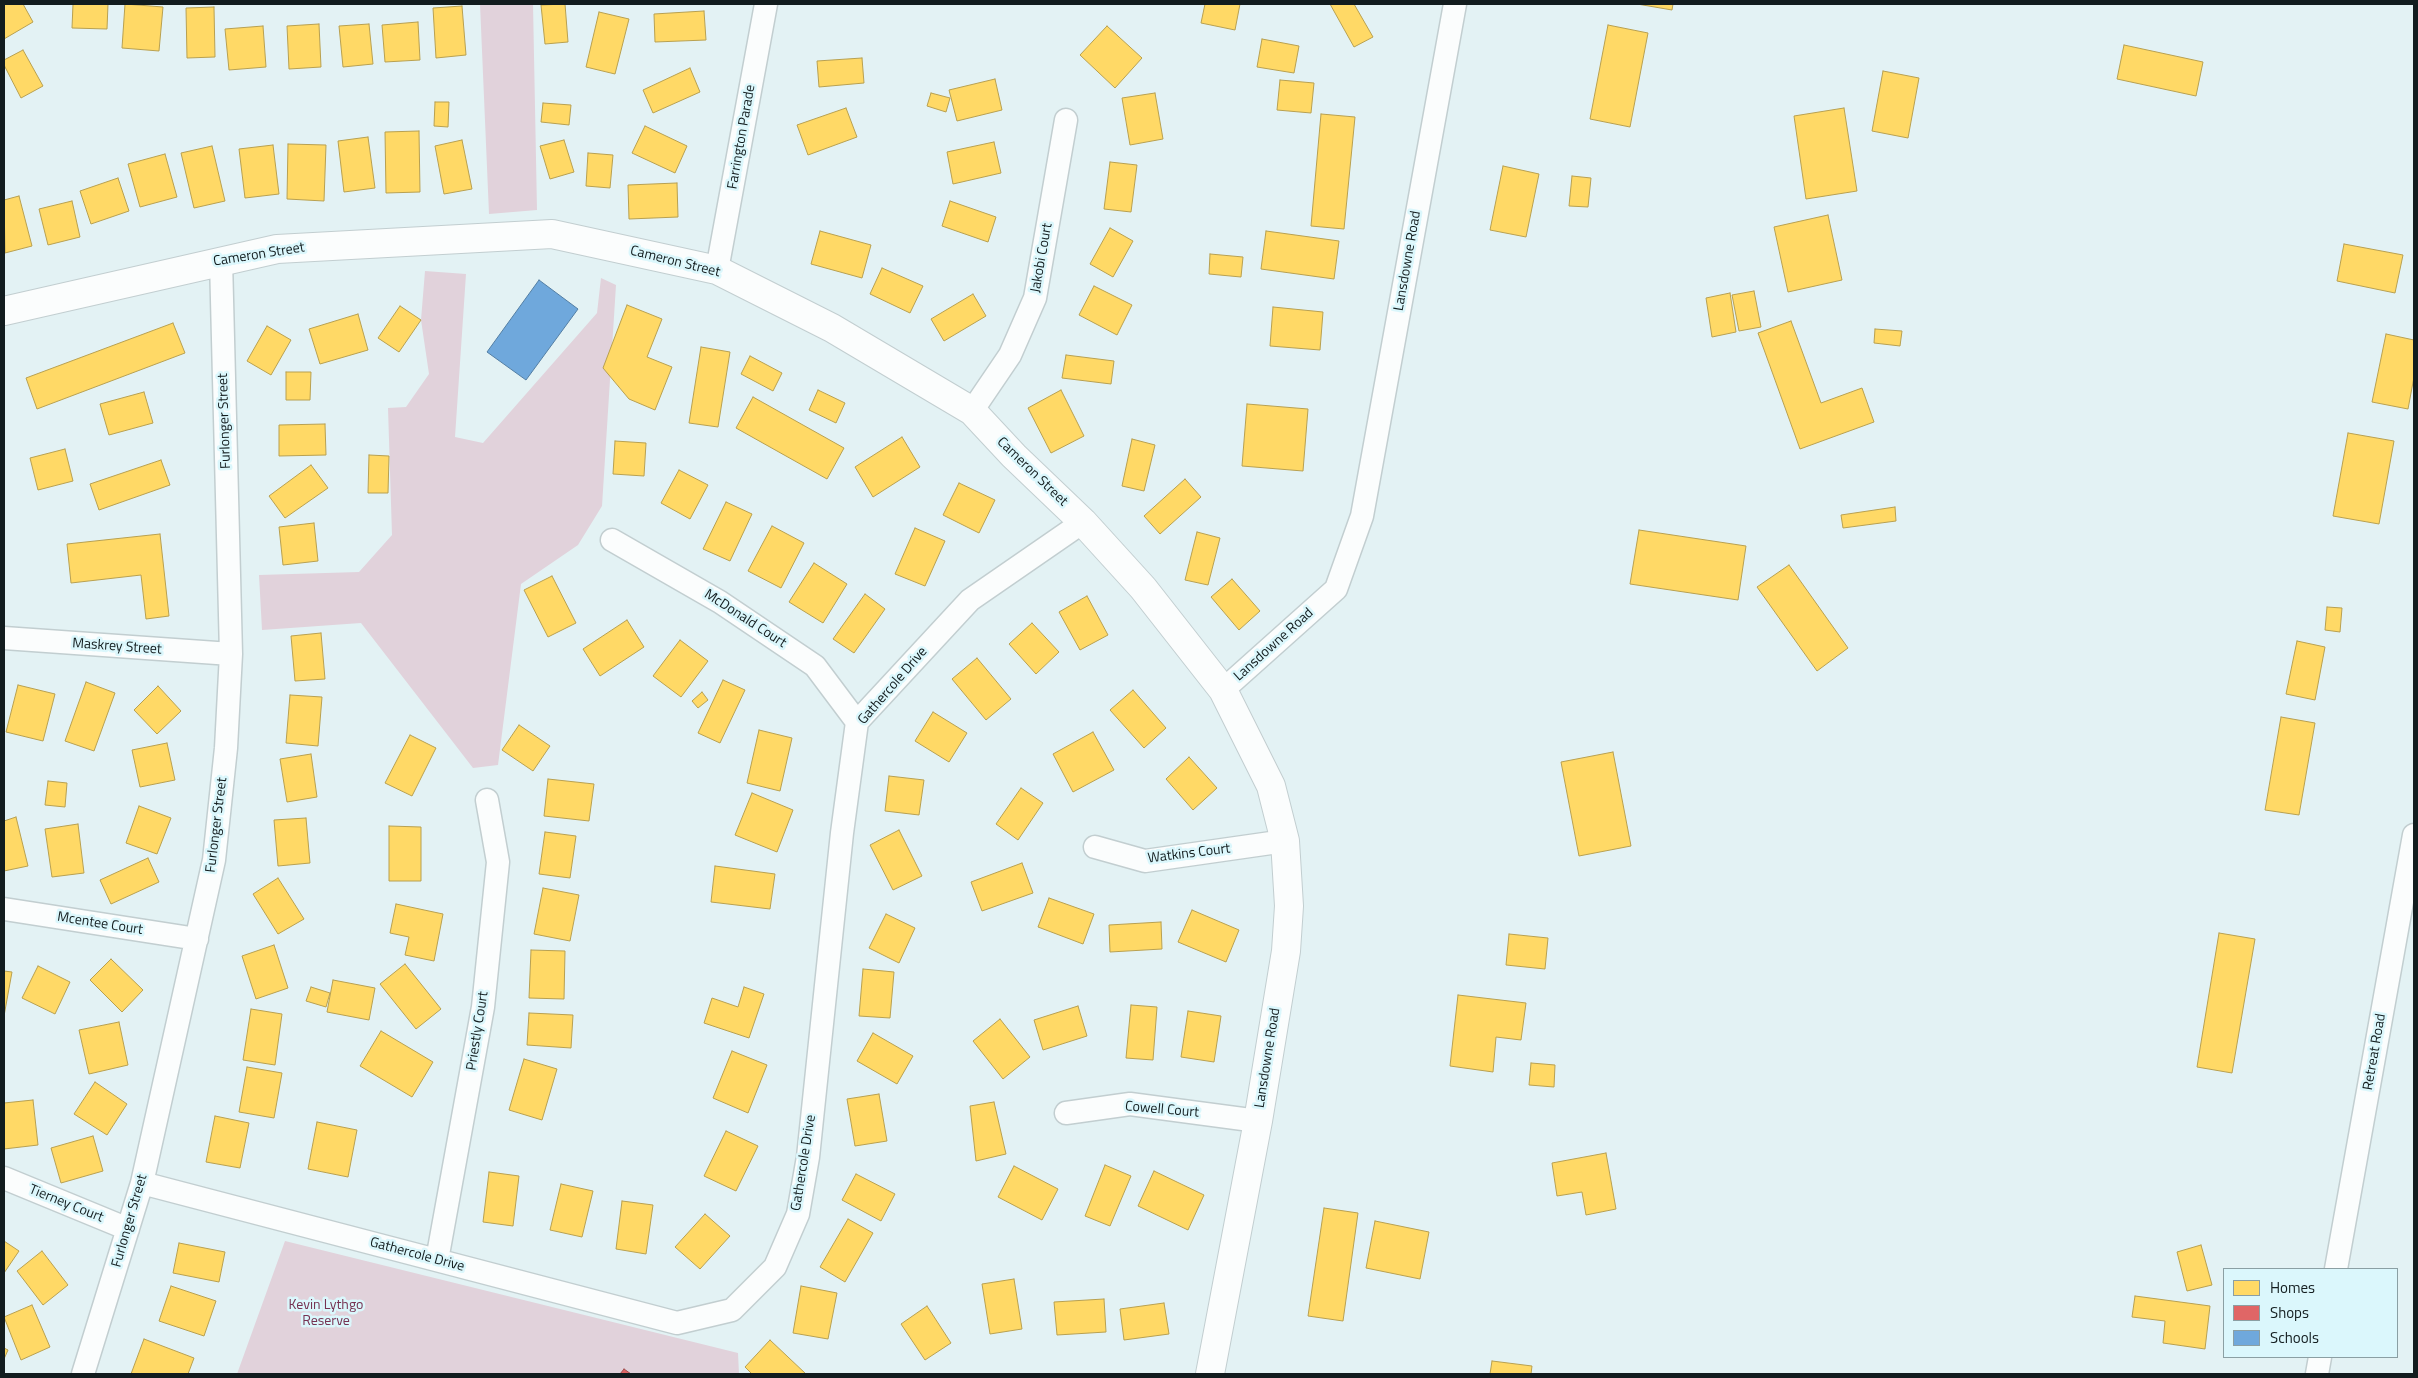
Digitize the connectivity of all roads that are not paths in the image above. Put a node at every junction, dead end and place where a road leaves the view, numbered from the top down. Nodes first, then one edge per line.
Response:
1 (766, 4) edge
2 (1455, 4) edge
3 (1066, 120) dead end
4 (221, 260) junction
5 (717, 270) junction
6 (4, 311) edge
7 (972, 411) junction
8 (1083, 522) junction
9 (612, 540) dead end
10 (4, 638) edge
11 (231, 654) junction
12 (1224, 690) junction
13 (857, 722) junction
14 (487, 800) dead end
15 (2414, 835) edge
16 (1285, 841) junction
17 (1095, 847) dead end
18 (4, 909) edge
19 (197, 939) junction
20 (1066, 1113) dead end
21 (1258, 1121) junction
22 (4, 1178) edge
23 (142, 1183) junction
24 (128, 1229) junction
25 (437, 1260) junction
26 (2336, 1268) edge
27 (2320, 1358) edge
28 (83, 1374) edge
29 (1210, 1374) edge
30 (2316, 1374) edge

1 - 5 street, Farrington Parade
2 - 12 street, Lansdowne Road
3 - 7 street, Jakobi Court
4 - 5 street, Cameron Street
4 - 6 street, Cameron Street
4 - 11 street, Furlonger Street
5 - 7 street, Cameron Street
7 - 8 street, Cameron Street
8 - 12 street, Cameron Street
8 - 13 street, Gathercole Drive
9 - 13 street, McDonald Court
10 - 11 street, Maskrey Street
11 - 19 street, Furlonger Street
12 - 16 street, Lansdowne Road
13 - 25 street, Gathercole Drive
14 - 25 street, Priestly Court
15 - 26 street, Retreat Road
16 - 17 street, Watkins Court
16 - 21 street, Lansdowne Road
18 - 19 street, Mcentee Court
19 - 23 street, Furlonger Street
20 - 21 street, Cowell Court
21 - 29 street, Lansdowne Road
22 - 24 street, Tierney Court
23 - 24 street, Furlonger Street
23 - 25 street, Gathercole Drive
24 - 28 street, Furlonger Street
27 - 30 street

